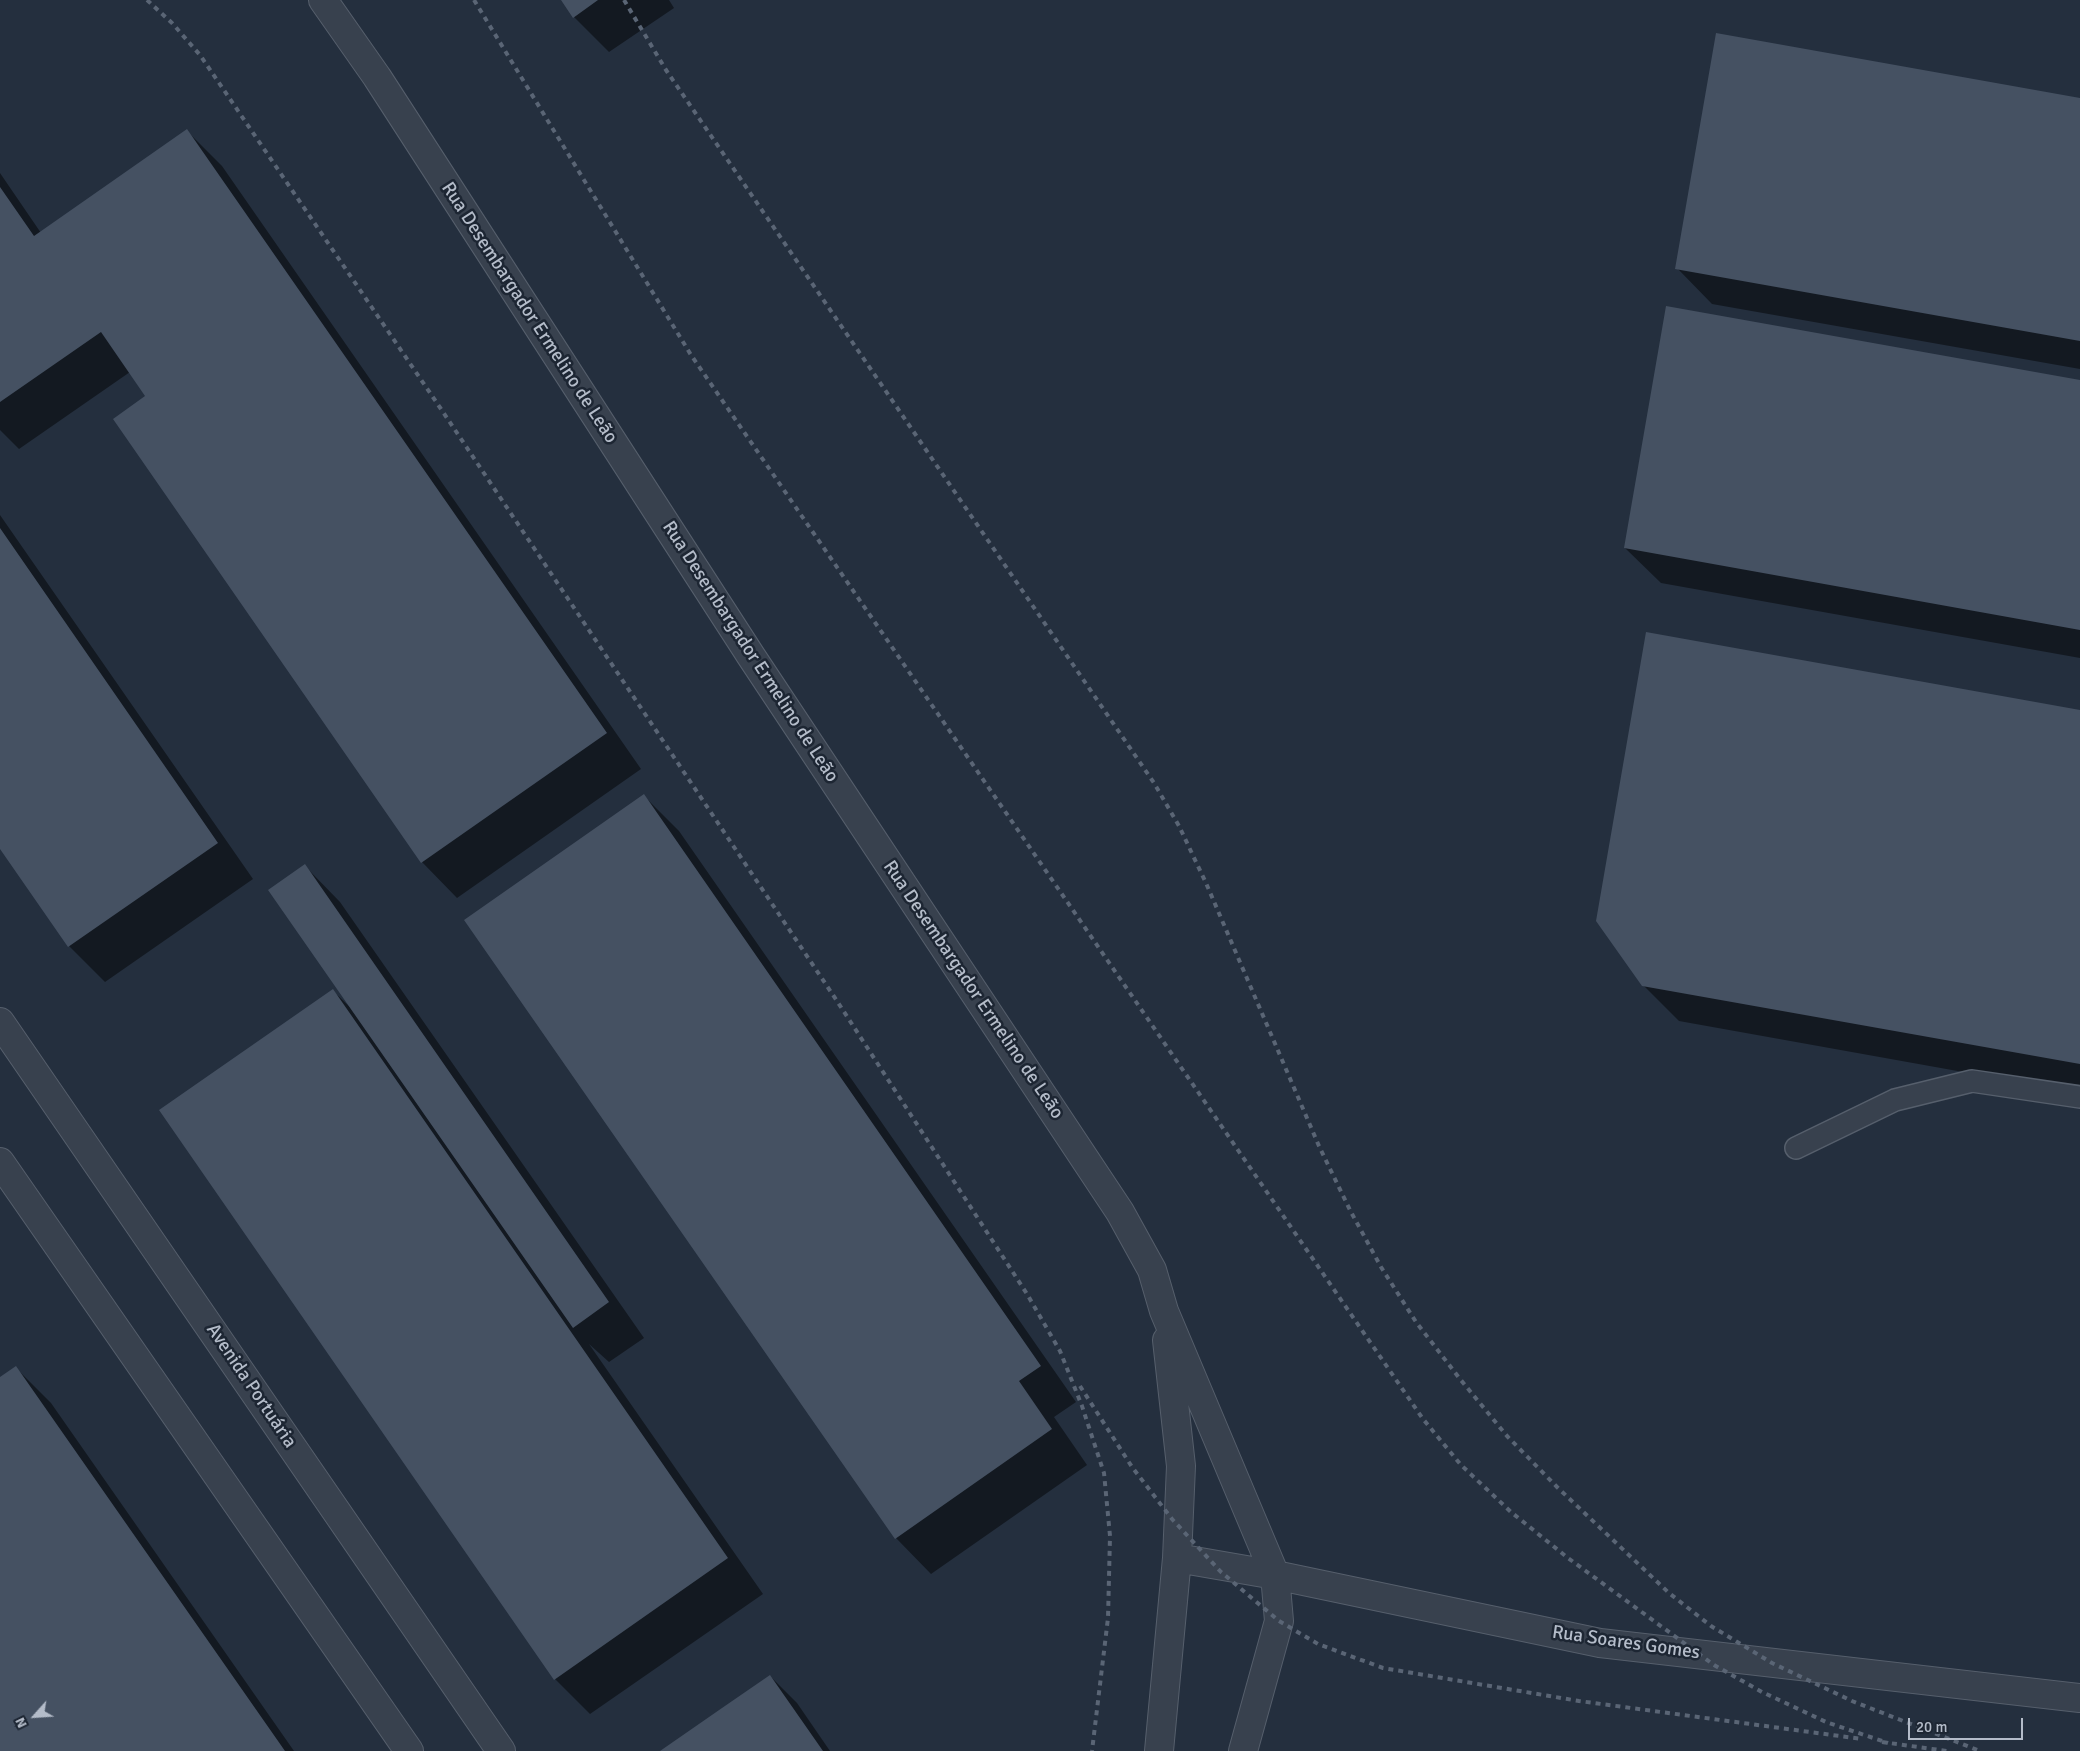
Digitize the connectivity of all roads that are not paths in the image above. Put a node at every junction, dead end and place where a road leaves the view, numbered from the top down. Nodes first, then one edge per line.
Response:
1 (323, 0) edge
2 (0, 1022) edge
3 (2080, 1097) edge
4 (1796, 1148) dead end
5 (0, 1162) edge
6 (1164, 1311) junction
7 (1177, 1558) junction
8 (1275, 1575) junction
9 (2080, 1698) edge
10 (409, 1751) edge
11 (501, 1751) edge
12 (1159, 1751) edge
13 (1243, 1751) edge

1 - 6 street, Rua Desembargador Ermelino de Leão
2 - 11 street, Avenida Portuária
3 - 4 lane
5 - 10 street
6 - 7 street, Rua Desembargador Ermelino de Leão
6 - 8 street, Rua Desembargador Ermelino de Leão
7 - 8 street, Rua Soares Gomes
7 - 12 street, Rua Desembargador Ermelino de Leão
8 - 9 street, Rua Soares Gomes
8 - 13 street, Rua Desembargador Ermelino de Leão

